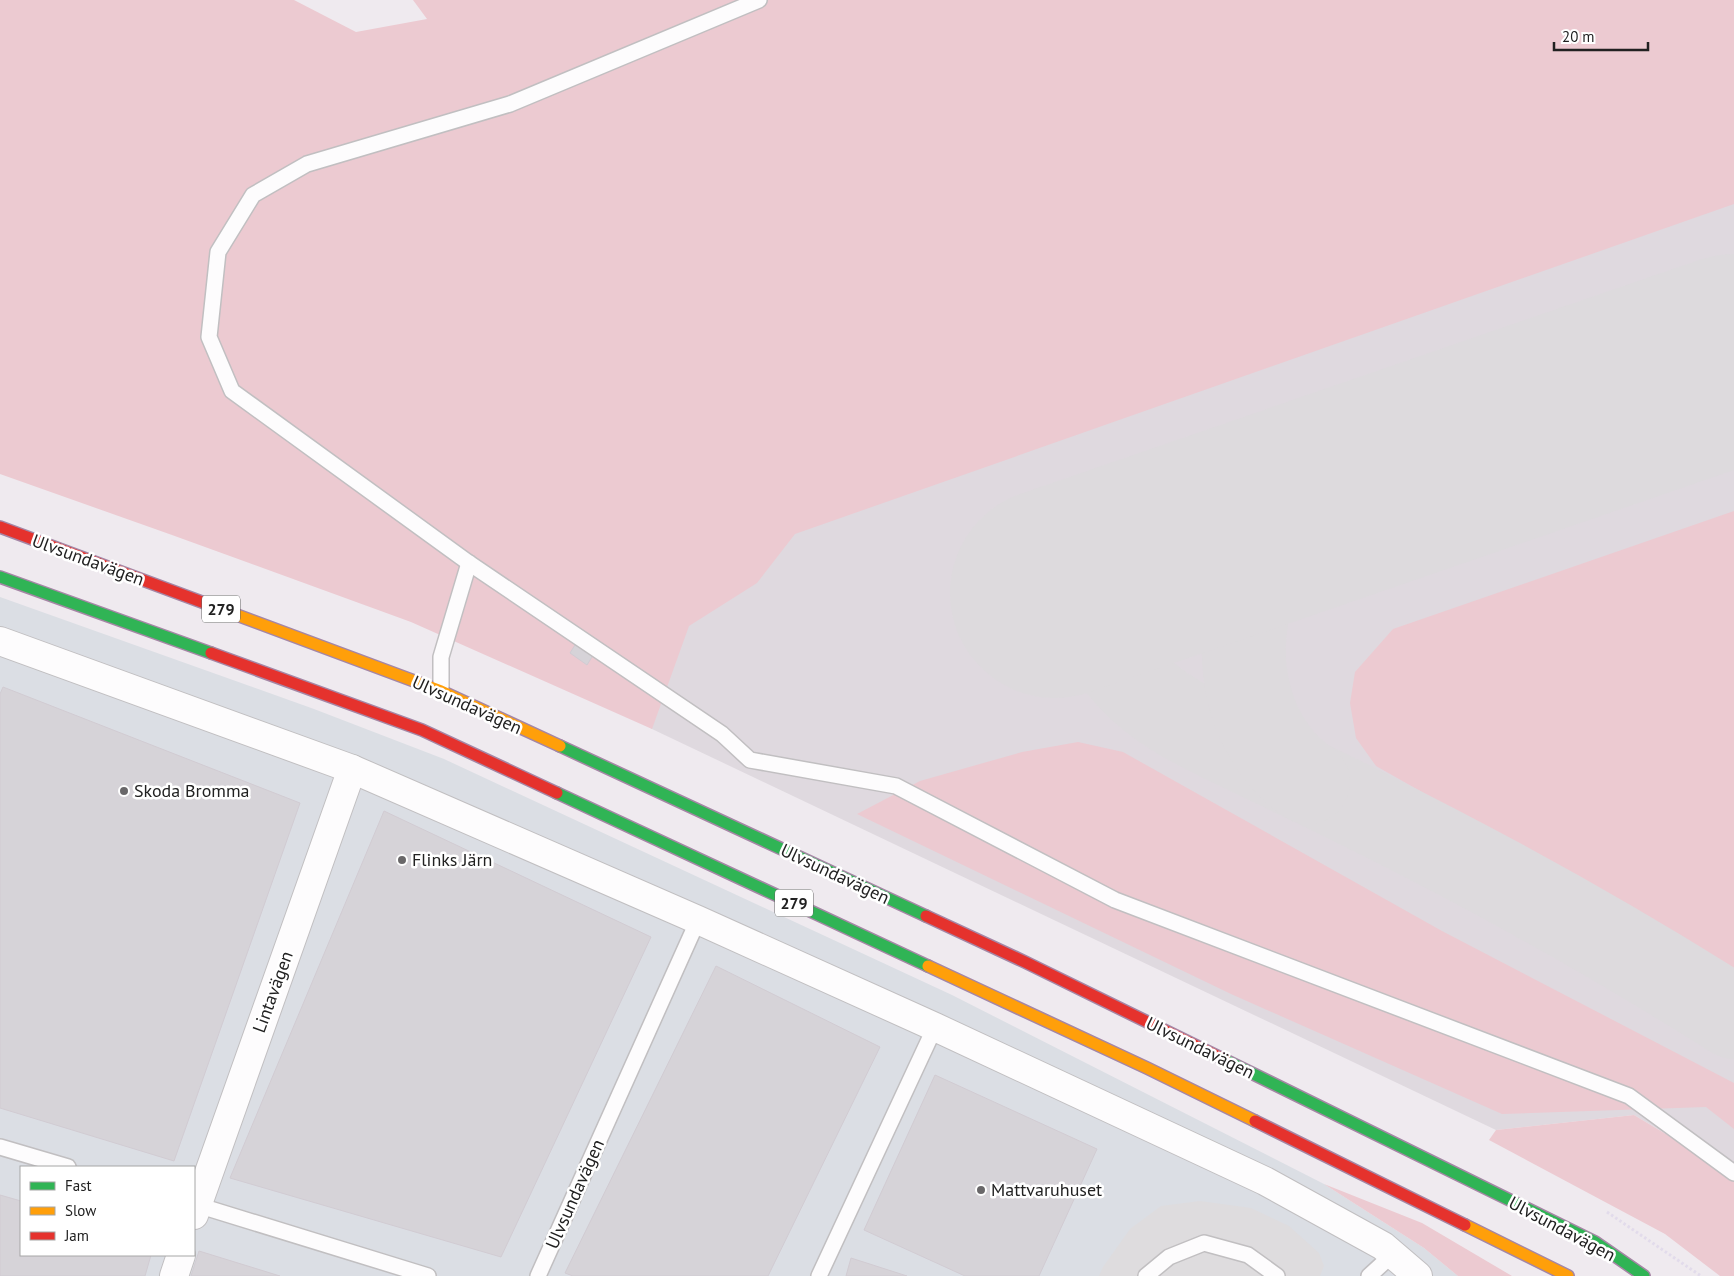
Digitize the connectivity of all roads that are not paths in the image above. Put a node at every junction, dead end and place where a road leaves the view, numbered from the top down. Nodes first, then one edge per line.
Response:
1 (759, 0) edge
2 (0, 527) edge
3 (469, 563) junction
4 (0, 577) edge
5 (0, 641) edge
6 (441, 692) junction
7 (352, 769) junction
8 (698, 920) junction
9 (935, 1027) junction
10 (0, 1147) edge
11 (65, 1166) edge
12 (1734, 1173) edge
13 (195, 1208) edge
14 (1393, 1254) junction
15 (181, 1256) edge
16 (174, 1276) edge
17 (428, 1276) edge
18 (538, 1276) edge
19 (819, 1276) edge
20 (1146, 1276) edge
21 (1276, 1276) edge
22 (1369, 1276) edge
23 (1418, 1276) edge
24 (1568, 1276) edge
25 (1644, 1276) edge

1 - 3 lane
2 - 6 main road, Ulvsundavägen / 279
3 - 6 lane
3 - 12 lane
4 - 24 main road, 279
5 - 7 street
6 - 25 main road, Ulvsundavägen / 279
7 - 8 street
7 - 13 street, Lintavägen
8 - 9 street
8 - 18 lane, Ulvsundavägen
9 - 14 street
9 - 19 lane
10 - 11 lane
13 - 17 lane
14 - 22 lane
14 - 23 street
15 - 16 street
20 - 21 lane

